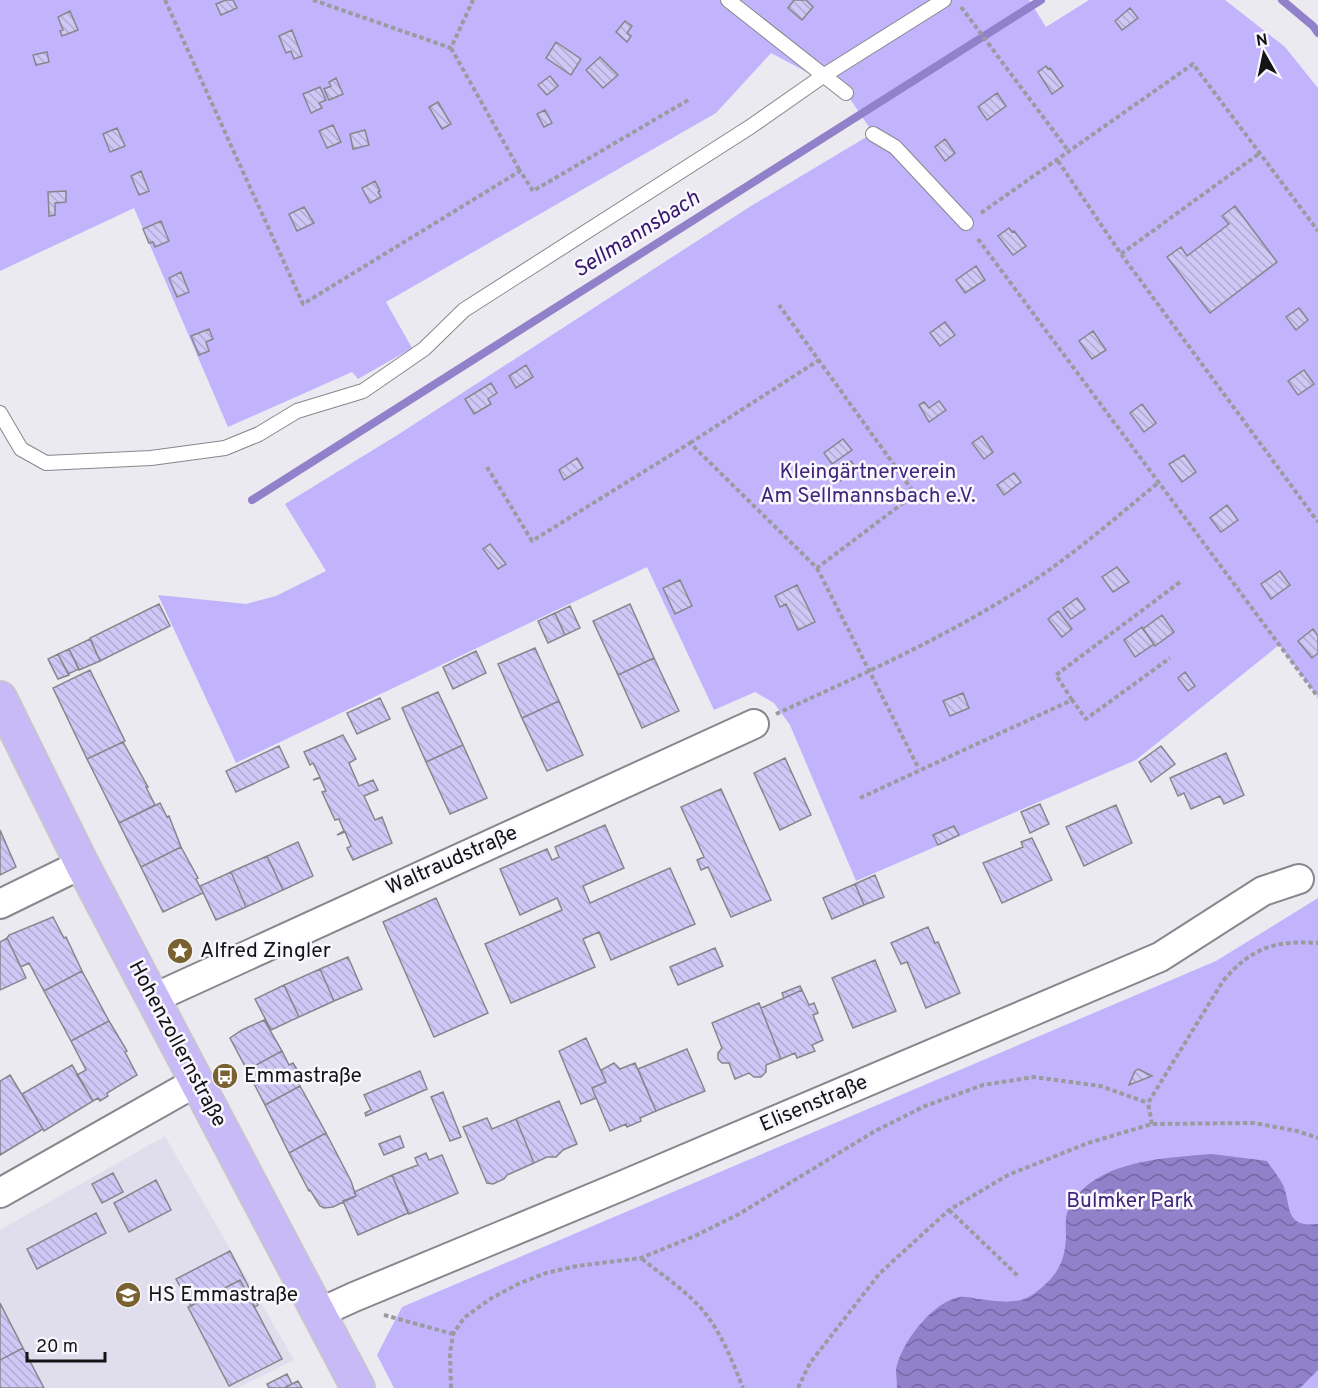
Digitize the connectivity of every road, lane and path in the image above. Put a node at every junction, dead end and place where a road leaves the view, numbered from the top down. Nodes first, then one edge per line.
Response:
1 (165, 0) edge
2 (314, 0) edge
3 (472, 0) edge
4 (728, 0) edge
5 (944, 0) edge
6 (969, 17) dead end
7 (451, 48) junction
8 (823, 76) junction
9 (846, 93) dead end
10 (690, 99) dead end
11 (873, 134) dead end
12 (1070, 153) junction
13 (1260, 153) junction
14 (1058, 161) junction
15 (520, 171) junction
16 (966, 223) junction
17 (1318, 231) edge
18 (1121, 254) junction
19 (779, 305) dead end
20 (819, 360) junction
21 (0, 413) edge
22 (690, 443) junction
23 (487, 467) dead end
24 (1159, 482) junction
25 (1318, 522) edge
26 (817, 568) junction
27 (1180, 582) dead end
28 (1170, 658) dead end
29 (870, 671) junction
30 (1318, 697) edge
31 (0, 698) edge
32 (1072, 700) junction
33 (754, 724) joint
34 (919, 769) junction
35 (860, 798) dead end
36 (82, 864) junction
37 (1299, 879) dead end
38 (0, 904) edge
39 (1318, 943) edge
40 (152, 999) junction
41 (196, 1082) junction
42 (1148, 1103) junction
43 (1152, 1125) junction
44 (1318, 1138) edge
45 (0, 1193) edge
46 (949, 1210) junction
47 (641, 1258) junction
48 (1018, 1276) dead end
49 (354, 1296) junction
50 (319, 1313) junction
51 (453, 1334) junction
52 (358, 1388) edge
53 (451, 1388) edge
54 (743, 1388) edge
55 (798, 1388) edge

1 - 15 path
2 - 7 path
3 - 7 path
4 - 8 lane
5 - 8 lane
6 - 12 path
7 - 15 path
8 - 9 lane
8 - 21 lane
10 - 15 path
11 - 16 lane
12 - 13 path
12 - 14 path
13 - 17 path
13 - 18 path
14 - 16 path
14 - 18 path
16 - 24 path
18 - 25 path
19 - 20 path
20 - 22 path
20 - 26 path
22 - 23 path
22 - 26 path
24 - 29 path
24 - 30 path
26 - 29 path
27 - 32 path
28 - 32 path
29 - 33 path
29 - 34 path
31 - 36 main road, Hohenzollernstraße
32 - 34 path
33 - 40 street, Waltraudstraße
34 - 35 path
36 - 38 street
36 - 40 main road, Hohenzollernstraße
37 - 49 street, Elisenstraße
39 - 42 path
40 - 41 main road, Hohenzollernstraße
41 - 45 street
41 - 50 main road, Hohenzollernstraße
42 - 43 path
42 - 47 path
43 - 44 path
43 - 46 path
46 - 48 path
46 - 55 path
47 - 51 path
47 - 54 path
49 - 50 street, Elisenstraße
49 - 51 path
50 - 52 main road, Hohenzollernstraße
51 - 53 path

